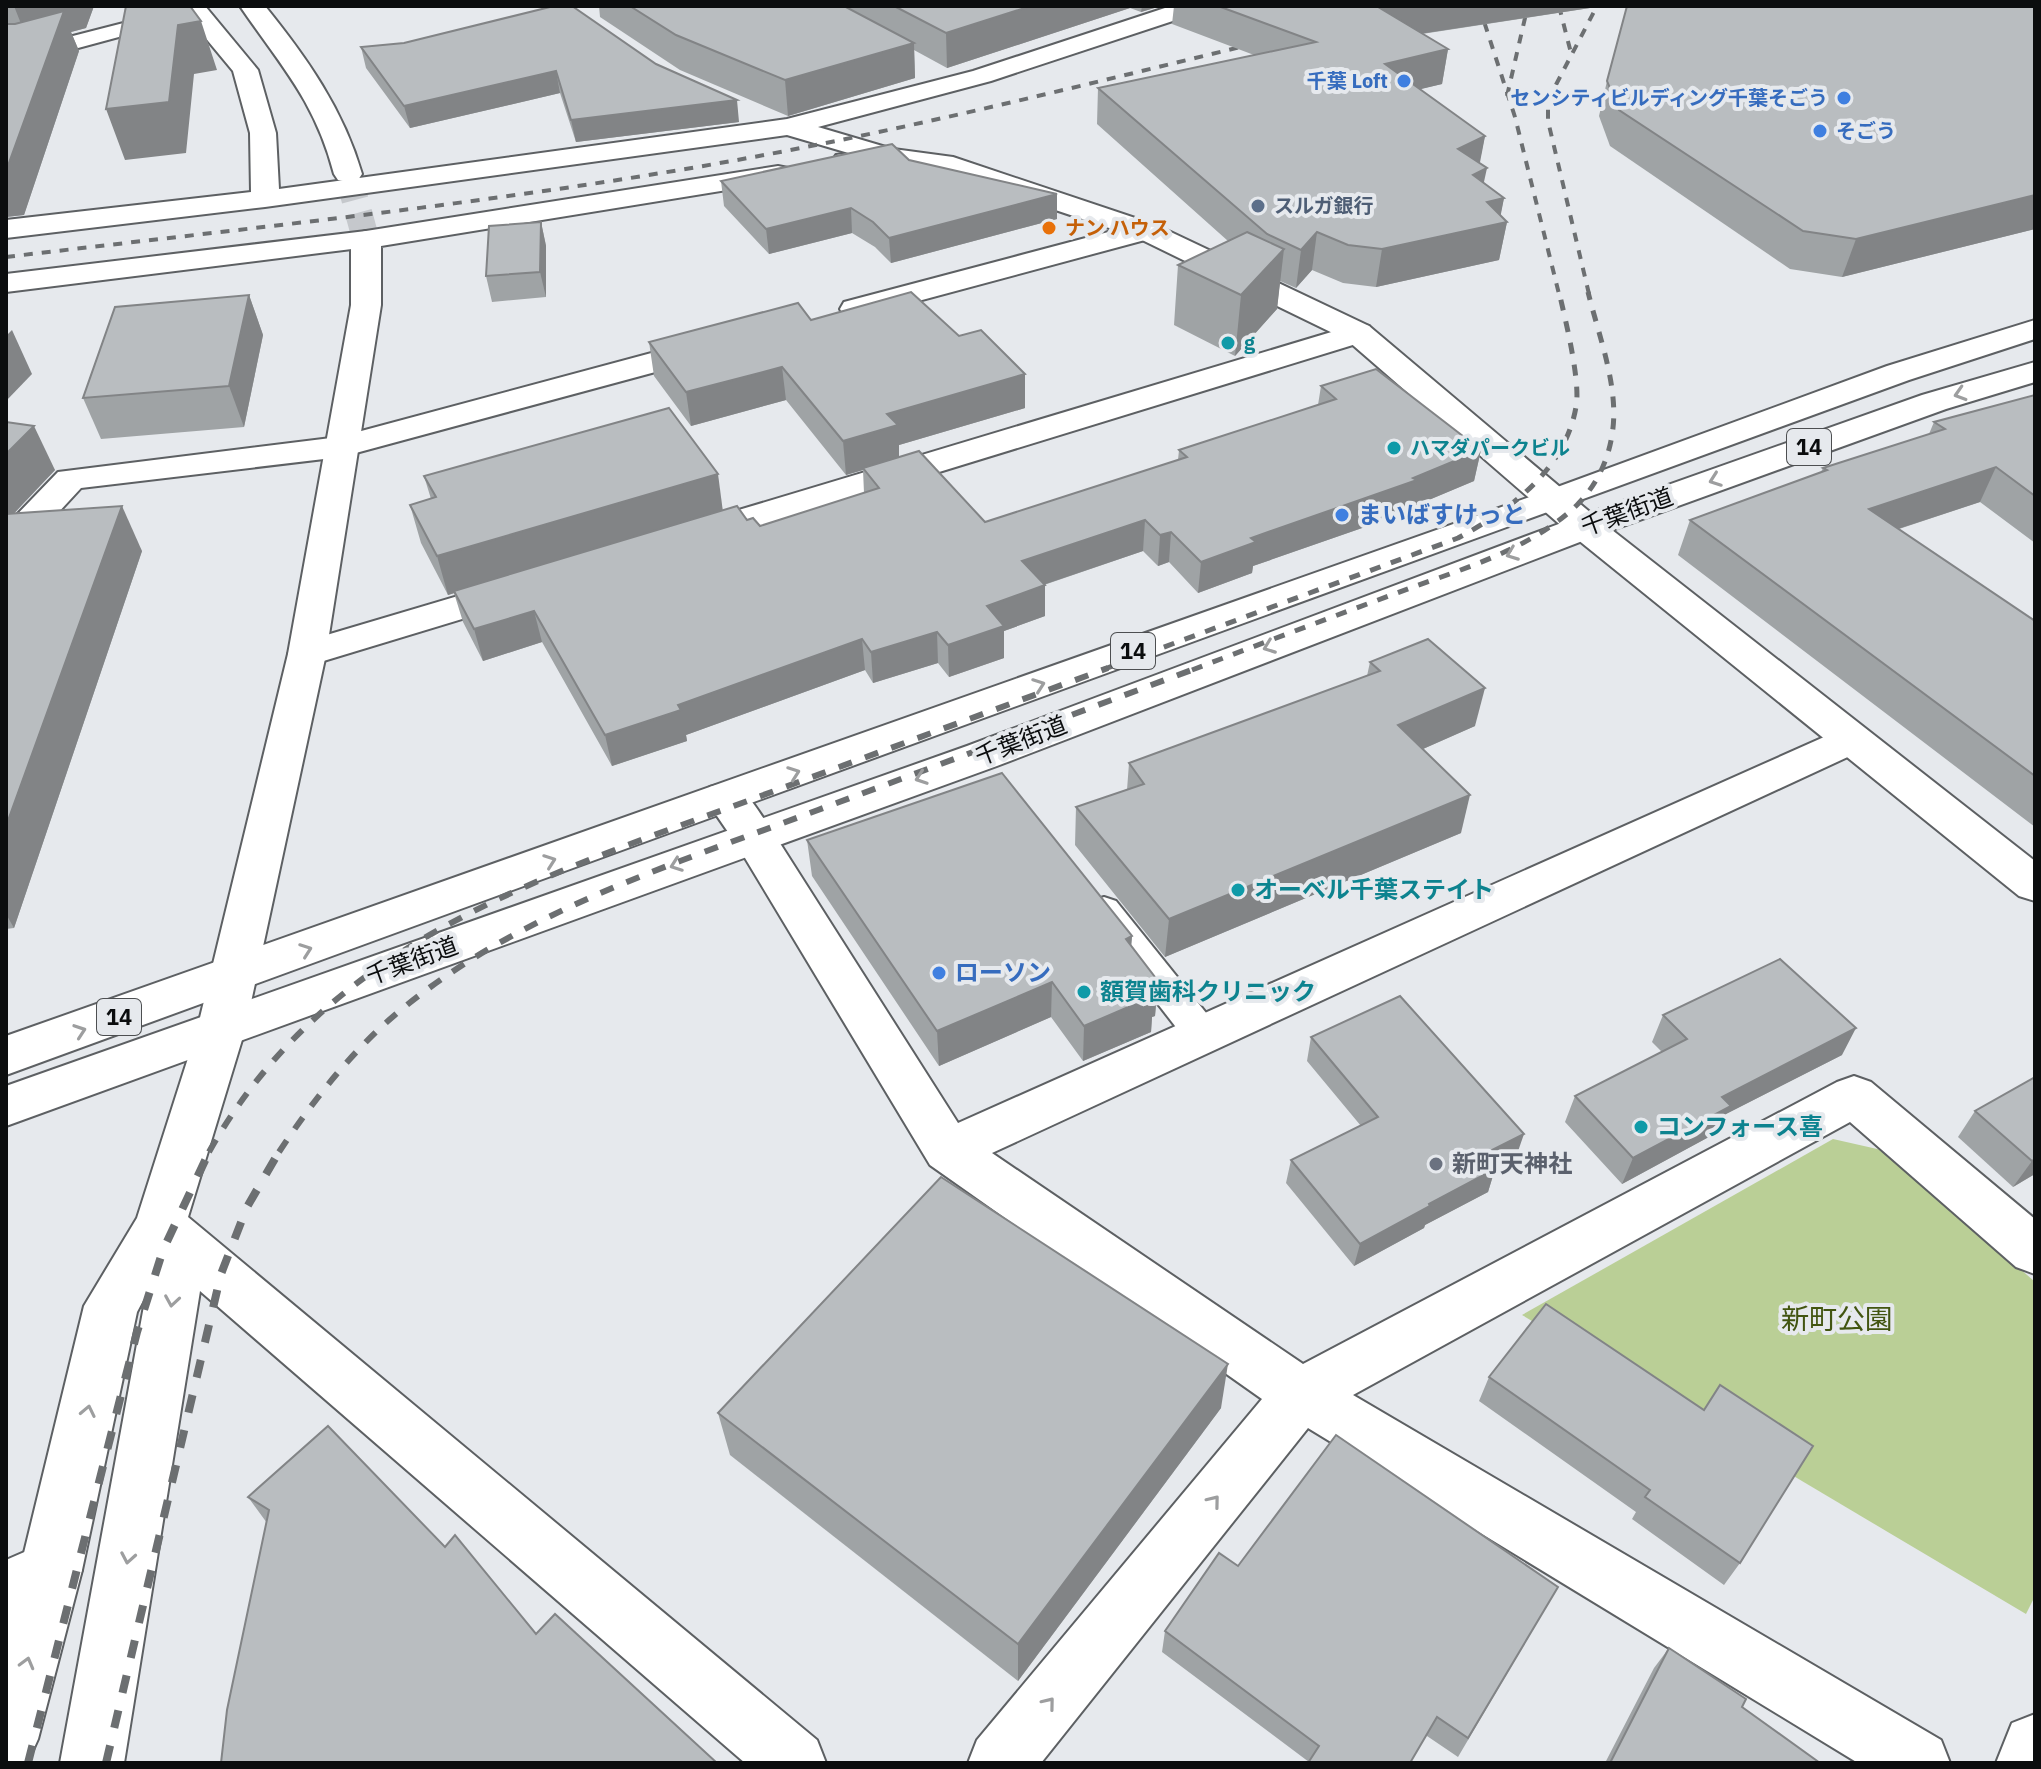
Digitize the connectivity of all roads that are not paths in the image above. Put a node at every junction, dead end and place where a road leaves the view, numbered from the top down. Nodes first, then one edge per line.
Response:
1 (252, 6) edge
2 (1195, 6) edge
3 (194, 8) edge
4 (18, 54) edge
5 (927, 70) edge
6 (6, 80) edge
7 (953, 85) junction
8 (734, 107) edge
9 (788, 127) junction
10 (886, 156) junction
11 (348, 174) tunnel mouth
12 (265, 199) junction
13 (6, 229) edge
14 (1146, 231) junction
15 (366, 240) junction
16 (8, 285) edge
17 (827, 316) edge
18 (2035, 329) edge
19 (1358, 333) junction
20 (736, 341) edge
21 (2035, 372) edge
22 (341, 447) junction
23 (1553, 500) junction
24 (1585, 527) junction
25 (6, 547) edge
26 (657, 547) edge
27 (551, 580) edge
28 (307, 654) junction
29 (1851, 739) junction
30 (740, 817) junction
31 (2035, 885) edge
32 (1087, 889) edge
33 (232, 977) junction
34 (221, 1030) junction
35 (1202, 1034) junction
36 (6, 1056) edge
37 (6, 1106) edge
38 (948, 1150) junction
39 (160, 1225) junction
40 (2035, 1251) edge
41 (1301, 1394) junction
42 (29, 1580) edge
43 (6, 1739) edge
44 (2035, 1746) edge
45 (92, 1763) edge
46 (794, 1763) edge
47 (1000, 1763) edge
48 (1918, 1763) edge
49 (2028, 1763) edge

1 - 11 main road
2 - 7 main road
3 - 4 main road
3 - 12 main road
4 - 6 main road
5 - 7 main road
7 - 9 main road
8 - 9 main road
9 - 10 main road
9 - 12 main road
10 - 14 main road
10 - 15 main road
12 - 13 main road
14 - 17 main road
14 - 19 main road
15 - 16 main road
15 - 22 main road
18 - 23 main road, 千葉街道 / 14
19 - 23 main road
19 - 26 main road
20 - 22 main road
21 -> 24 main road, 千葉街道 / 14
22 - 25 main road
22 - 28 main road
23 - 24 main road
30 -> 23 main road, 千葉街道 / 14
24 - 29 main road
24 -> 30 main road, 千葉街道 / 14
27 - 28 main road
28 - 33 main road
29 - 31 main road
29 - 35 main road
33 -> 30 main road, 千葉街道 / 14
30 -> 34 main road, 千葉街道 / 14
30 - 38 main road
32 - 35 lane
33 - 34 main road
36 -> 33 main road, 千葉街道 / 14
34 - 37 main road, 千葉街道 / 14
34 - 39 main road
35 - 38 main road
38 - 41 main road
42 -> 39 main road
39 -> 45 main road
39 - 46 main road
40 - 41 main road
47 -> 41 main road
41 - 48 main road
43 -> 42 main road
44 - 49 main road

